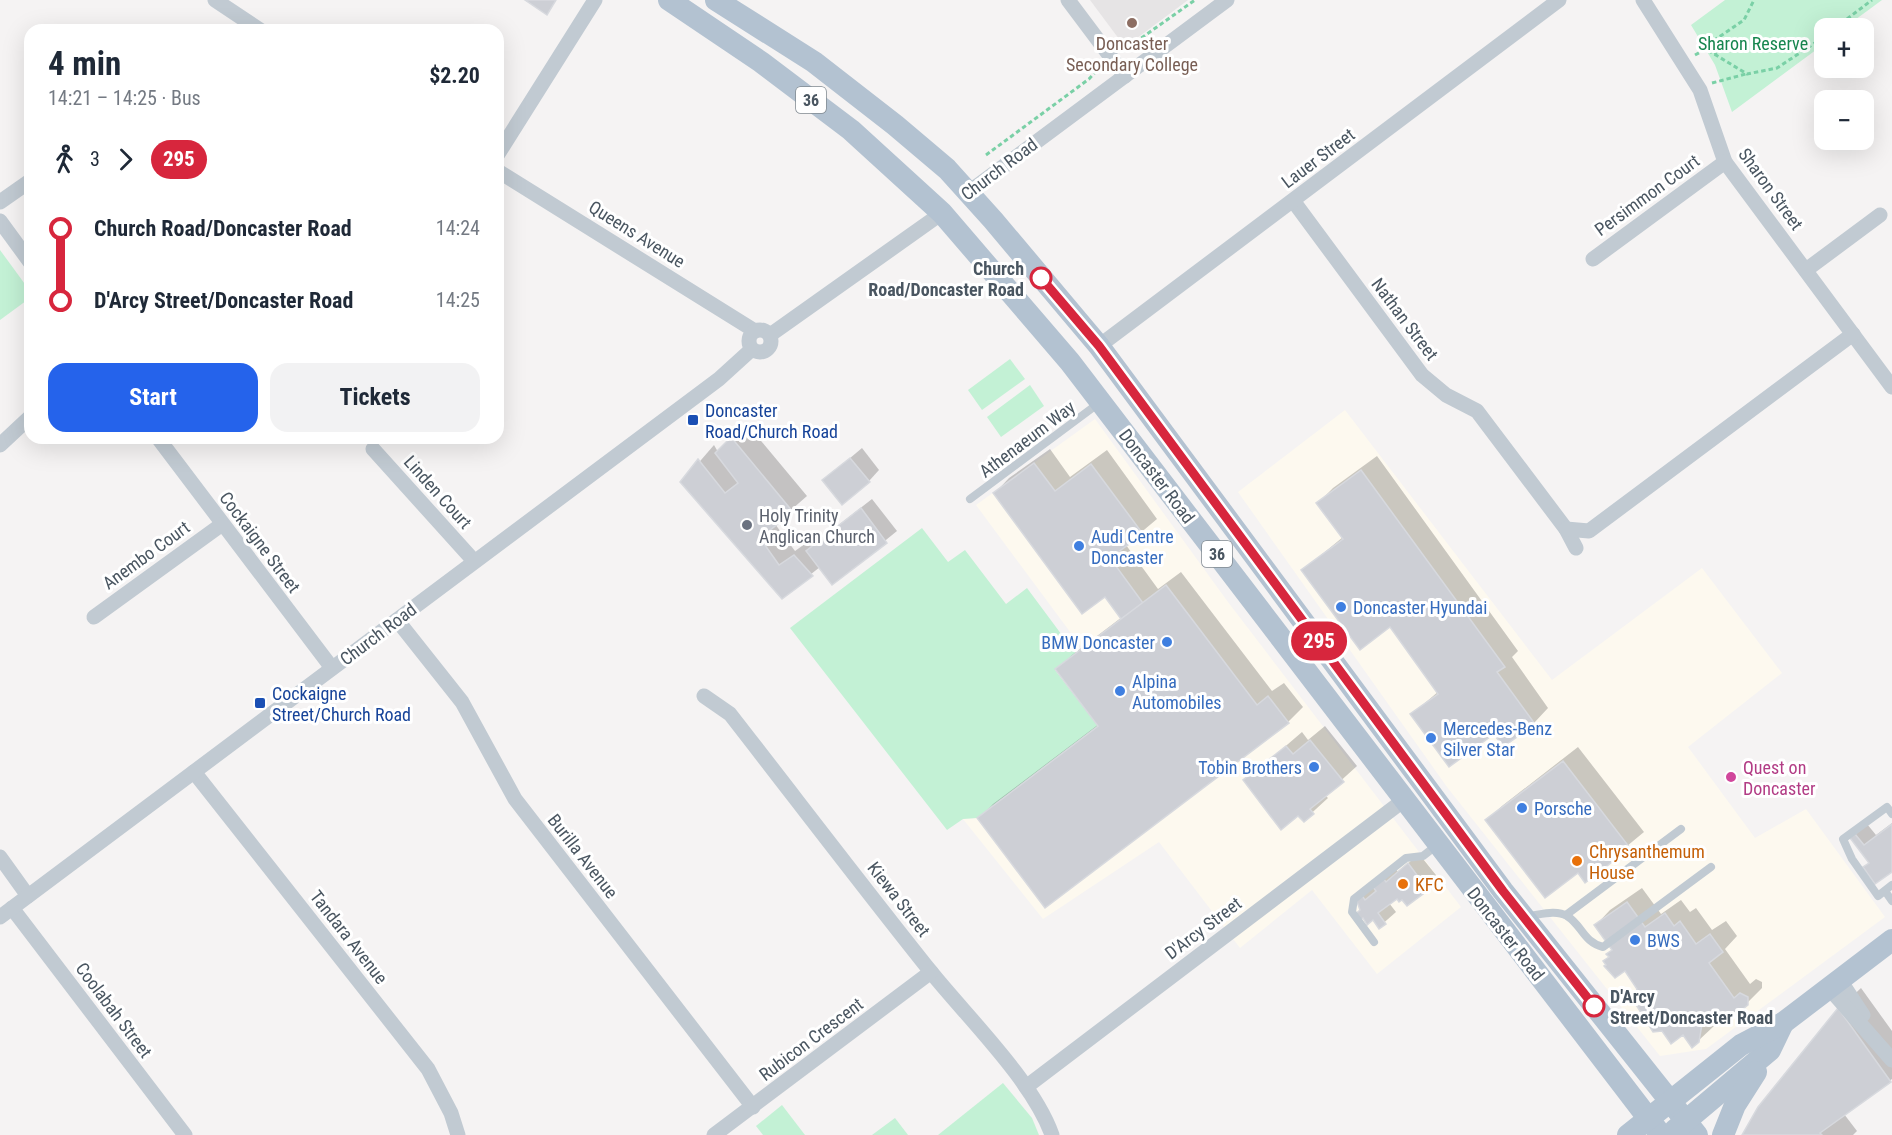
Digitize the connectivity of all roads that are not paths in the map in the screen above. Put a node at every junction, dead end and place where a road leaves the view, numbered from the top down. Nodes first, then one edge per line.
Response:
1 (215, 0) edge
2 (595, 0) edge
3 (669, 0) edge
4 (716, 0) edge
5 (1068, 0) edge
6 (1227, 0) edge
7 (1559, 0) edge
8 (1643, 0) edge
9 (245, 24) edge
10 (1125, 76) junction
11 (504, 144) edge
12 (1725, 162) junction
13 (504, 175) edge
14 (24, 185) edge
15 (969, 192) junction
16 (1294, 201) junction
17 (0, 202) edge
18 (942, 213) junction
19 (1880, 215) dead end
20 (0, 221) edge
21 (24, 254) edge
22 (1593, 259) dead end
23 (1806, 270) junction
24 (754, 331) junction
25 (1853, 334) junction
26 (770, 335) junction
27 (1099, 346) junction
28 (753, 349) junction
29 (1892, 387) edge
30 (1101, 402) junction
31 (24, 423) edge
32 (162, 444) edge
33 (0, 445) edge
34 (374, 449) dead end
35 (1211, 494) junction
36 (970, 499) dead end
37 (1186, 513) junction
38 (221, 525) junction
39 (1566, 529) junction
40 (1576, 548) dead end
41 (474, 561) junction
42 (94, 617) dead end
43 (397, 620) junction
44 (332, 669) junction
45 (704, 696) dead end
46 (194, 772) junction
47 (1404, 800) junction
48 (1889, 811) edge
49 (1681, 829) dead end
50 (1438, 845) junction
51 (0, 857) edge
52 (1711, 867) dead end
53 (1892, 885) edge
54 (1885, 891) junction
55 (1507, 895) junction
56 (28, 896) junction
57 (1892, 901) edge
58 (1487, 910) junction
59 (6, 912) edge
60 (1566, 915) junction
61 (1524, 917) junction
62 (1892, 940) edge
63 (1374, 942) dead end
64 (931, 972) junction
65 (1835, 984) junction
66 (1783, 1023) junction
67 (1770, 1050) junction
68 (1892, 1060) edge
69 (1026, 1088) junction
70 (1672, 1101) junction
71 (753, 1107) junction
72 (1655, 1127) edge
73 (1692, 1127) edge
74 (185, 1135) edge
75 (458, 1135) edge
76 (714, 1135) edge
77 (1052, 1135) edge
78 (1628, 1135) edge
79 (1670, 1135) edge
80 (1723, 1135) edge

1 - 9 street
2 - 11 street
3 - 18 main road, Doncaster Road / 36
4 - 15 main road, Doncaster Road / 36
5 - 10 street
6 - 10 street, Church Road
7 - 16 street, Lauer Street
8 - 12 street, Sharon Street
10 - 15 street, Church Road
12 - 22 street, Persimmon Court
12 - 23 street, Sharon Street
13 - 24 street, Queens Avenue
14 - 17 street
15 - 18 main road, Church Road
15 - 27 main road, Doncaster Road / 36
16 - 27 street, Lauer Street
16 - 39 street, Nathan Street
18 - 26 street, Church Road
18 - 30 main road, Doncaster Road / 36
19 - 23 street
20 - 21 street
23 - 25 street, Sharon Street
24 - 26 street
24 - 28 street
25 - 29 street, Sharon Street
25 - 39 street
26 - 28 street
27 - 35 main road, Doncaster Road / 36
28 - 41 street, Church Road
30 - 36 lane, Athenaeum Way
30 - 37 main road, Doncaster Road / 36
31 - 33 street
32 - 38 street, Cockaigne Street
34 - 41 street, Linden Court
35 - 37 main road
35 - 55 main road, Doncaster Road / 36
37 - 47 main road, Doncaster Road / 36
38 - 42 street, Anembo Court
38 - 44 street, Cockaigne Street
39 - 40 street, Nathan Street
41 - 43 street, Church Road
43 - 44 street, Church Road
43 - 71 street, Burilla Avenue
44 - 46 street, Church Road
45 - 64 street, Kiewa Street
46 - 56 street, Church Road
46 - 75 street, Tandara Avenue
47 - 50 main road, Doncaster Road / 36
47 - 69 street, D'Arcy Street
48 - 54 lane
49 - 60 lane
50 - 58 main road, Doncaster Road / 36
50 - 63 lane
51 - 56 street
52 - 60 lane
53 - 54 lane
54 - 57 lane
55 - 58 main road
55 - 61 main road, Doncaster Road / 36
56 - 59 street, Church Road
58 - 72 main road, Doncaster Road / 36
59 - 74 street, Coolabah Street
60 - 61 lane
61 - 70 main road, Doncaster Road / 36
62 - 65 main road
64 - 69 street, Kiewa Street
64 - 71 street, Rubicon Crescent
65 - 66 main road
65 - 68 street
66 - 67 main road
66 - 70 main road
67 - 73 main road
67 - 80 main road
69 - 77 street, Kiewa Street
70 - 72 main road
70 - 73 main road, Doncaster Road / 36
71 - 76 street, Rubicon Crescent
72 - 78 main road
73 - 79 main road

